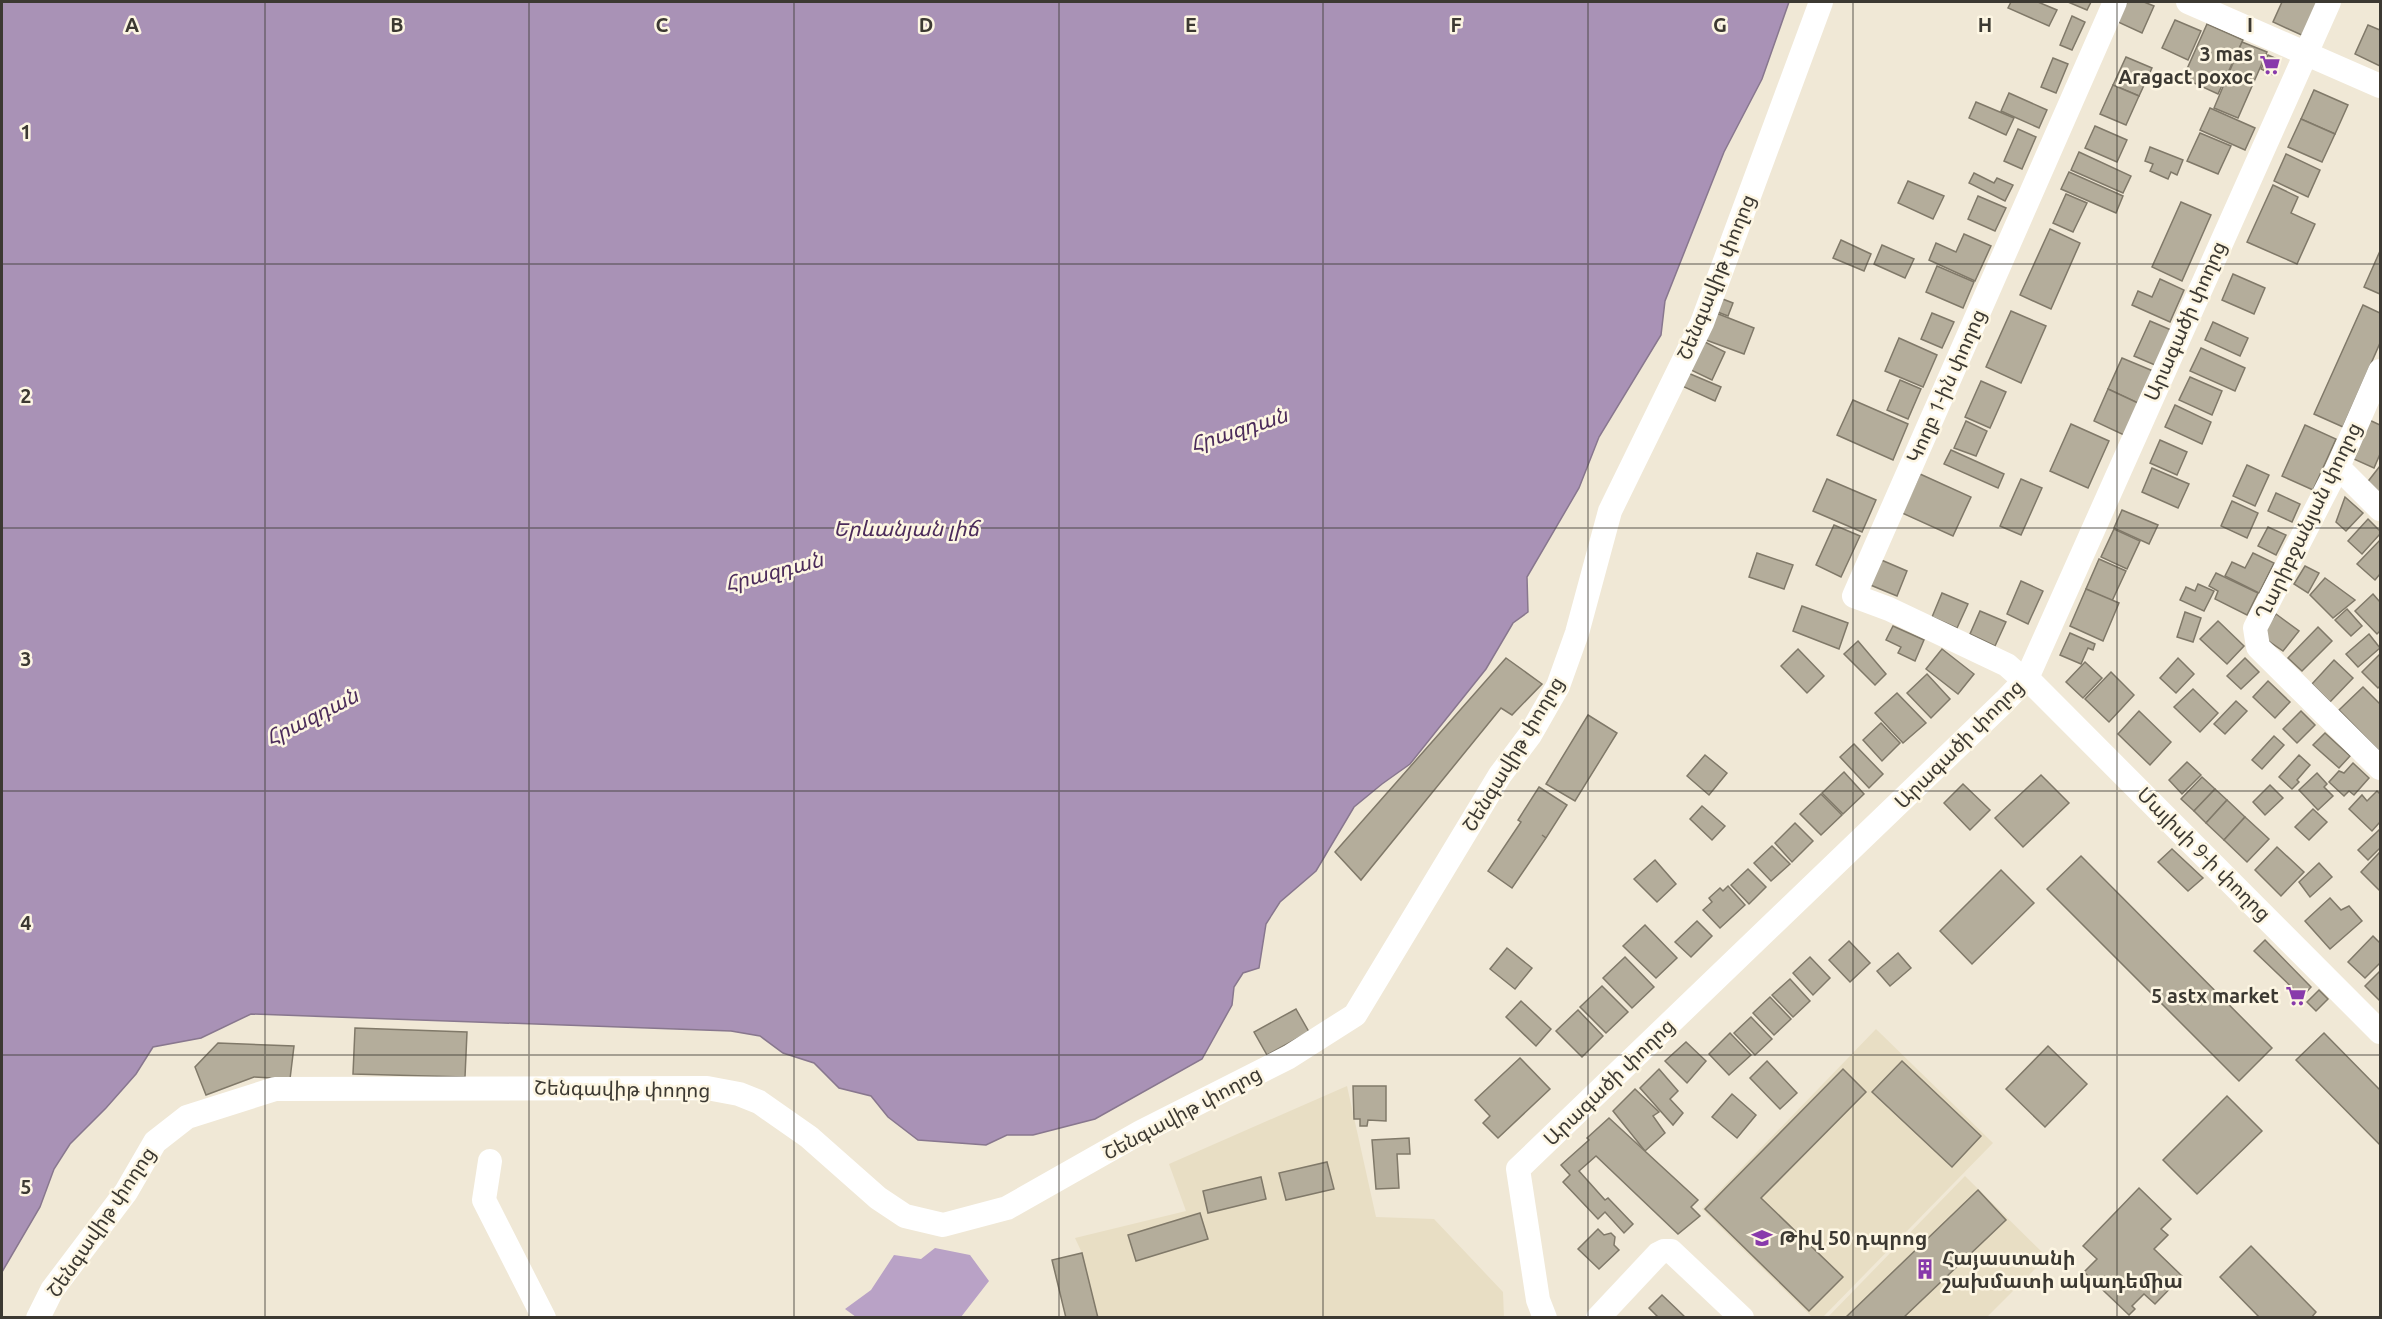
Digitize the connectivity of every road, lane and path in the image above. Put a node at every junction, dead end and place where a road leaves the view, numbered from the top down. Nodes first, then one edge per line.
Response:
1 (1821, 2) edge
2 (2115, 2) edge
3 (2188, 2) edge
4 (2329, 2) edge
5 (2306, 53) junction
6 (2380, 86) edge
7 (2380, 371) edge
8 (2338, 467) junction
9 (2380, 510) edge
10 (2027, 678) junction
11 (2380, 768) edge
12 (2380, 1032) edge
13 (490, 1161) dead end
14 (38, 1317) edge
15 (544, 1317) edge
16 (1545, 1317) edge
17 (1598, 1317) edge
18 (1742, 1317) edge

1 - 14 street, Շենգավիթ փողոց
2 - 10 street, Կողբ 1-ին փողոց
3 - 5 street
4 - 5 street, Արագածի փողոց
5 - 6 street
5 - 10 street, Արագածի փողոց
7 - 8 street, Ղարիբջանյան փողոց
8 - 9 street
8 - 11 street, Ղարիբջանյան փողոց
10 - 12 street, Մայիսի 9-ի փողոց
10 - 16 street, Արագածի փողոց
13 - 15 street
17 - 18 street

